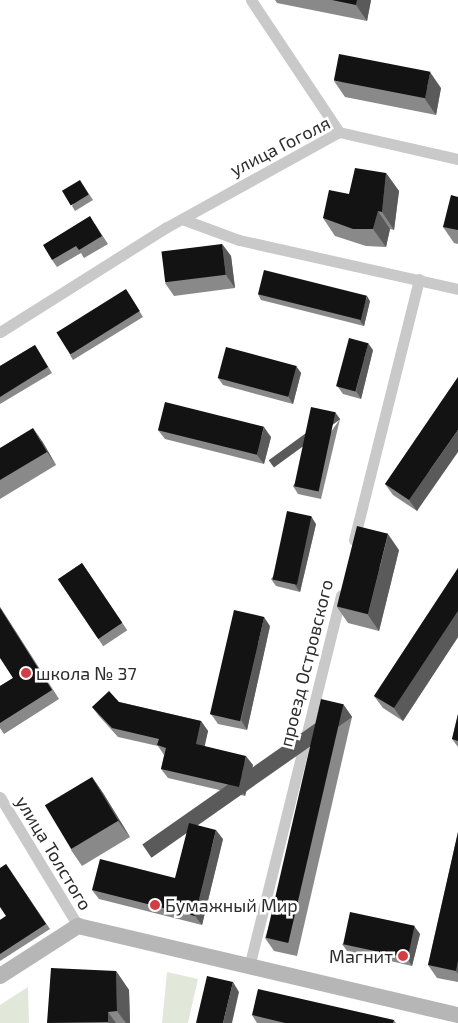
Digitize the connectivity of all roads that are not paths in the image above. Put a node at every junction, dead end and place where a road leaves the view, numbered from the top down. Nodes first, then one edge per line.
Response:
1 (252, 0) edge
2 (339, 132) junction
3 (458, 158) edge
4 (182, 219) junction
5 (419, 279) junction
6 (458, 289) edge
7 (0, 332) edge
8 (350, 556) edge
9 (343, 584) edge
10 (0, 797) edge
11 (78, 926) junction
12 (249, 967) junction
13 (0, 976) edge
14 (458, 1015) edge

1 - 2 street
2 - 3 street, улица Гоголя
2 - 4 street, улица Гоголя
4 - 5 street
4 - 7 street, улица Гоголя
5 - 6 street
5 - 8 street
9 - 12 street, проезд Островского
10 - 11 street, улица Толстого
11 - 12 street
11 - 13 street
12 - 14 street

